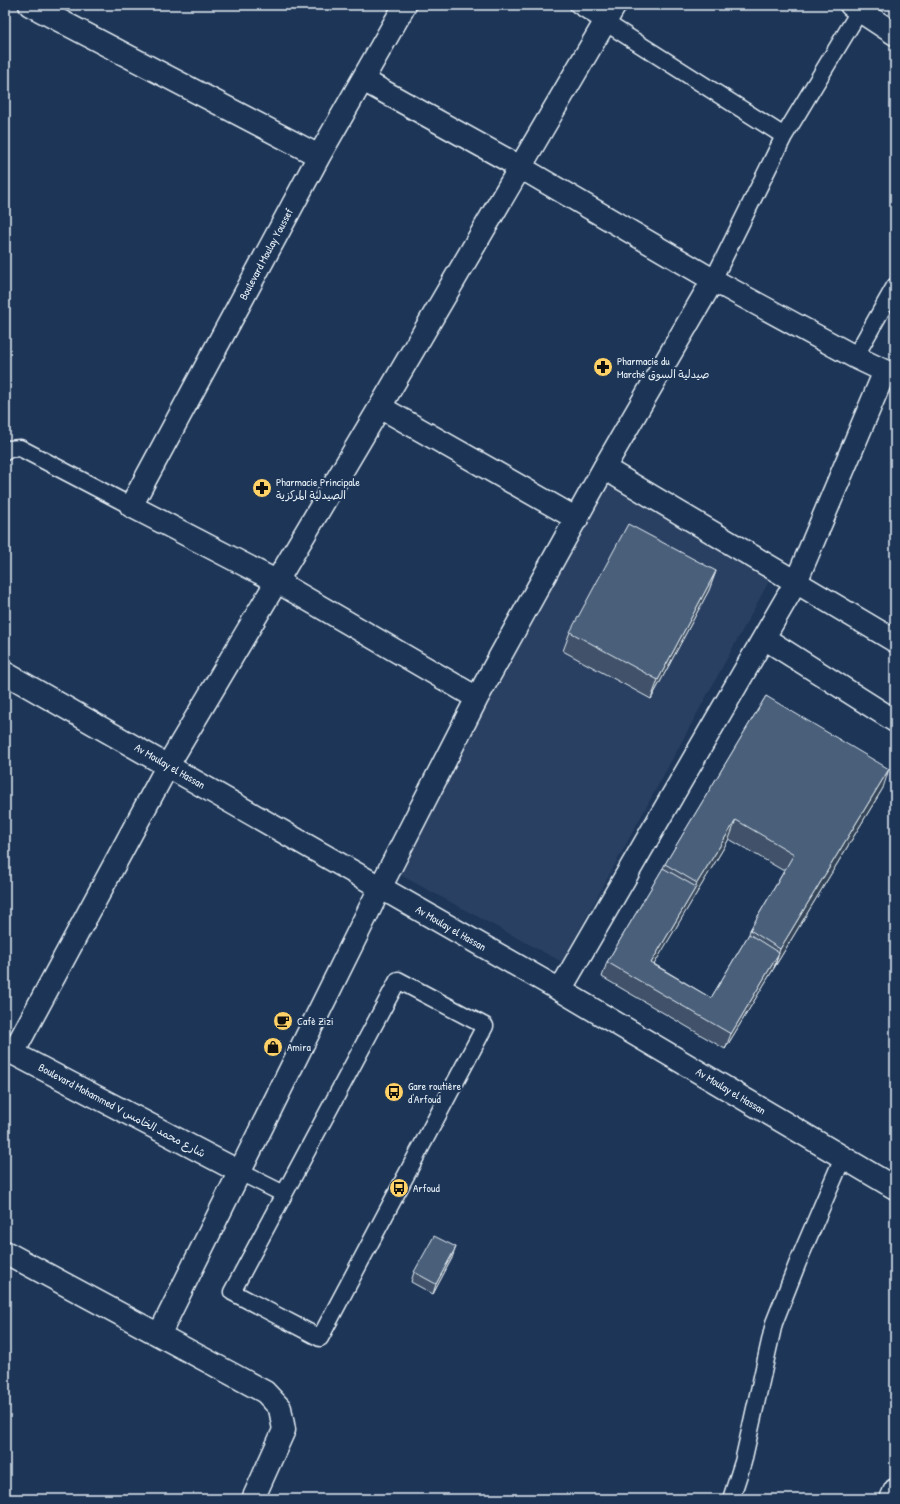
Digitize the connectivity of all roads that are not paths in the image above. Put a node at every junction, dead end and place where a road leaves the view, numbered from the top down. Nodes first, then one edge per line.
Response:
1 (30, 5) edge
2 (405, 5) edge
3 (578, 5) edge
4 (858, 7) edge
5 (610, 14) edge
6 (895, 34) edge
7 (364, 80) junction
8 (784, 136) junction
9 (319, 156) junction
10 (520, 167) junction
11 (713, 280) junction
12 (895, 286) edge
13 (855, 357) junction
14 (890, 373) edge
15 (380, 407) junction
16 (5, 452) edge
17 (604, 468) junction
18 (131, 506) junction
19 (577, 519) junction
20 (276, 581) junction
21 (796, 582) junction
22 (764, 638) junction
23 (895, 641) edge
24 (5, 673) edge
25 (477, 698) junction
26 (895, 721) edge
27 (168, 765) junction
28 (380, 888) junction
29 (560, 990) junction
30 (9, 1051) edge
31 (843, 1157) junction
32 (240, 1172) junction
33 (895, 1188) edge
34 (284, 1194) junction
35 (5, 1252) edge
36 (159, 1335) junction
37 (895, 1490) edge
38 (253, 1499) edge
39 (731, 1499) edge
40 (891, 1499) edge

1 - 9 street
2 - 7 street, Boulevard Moulay Youssef
3 - 5 lane
4 - 6 street
4 - 8 lane
5 - 8 lane
5 - 10 street
7 - 9 street, Boulevard Moulay Youssef
7 - 10 street
8 - 11 lane
9 - 18 street, Boulevard Moulay Youssef
10 - 11 street
10 - 15 street
11 - 13 street
11 - 17 street
12 - 13 lane
13 - 14 street
14 - 21 street
15 - 19 street
15 - 20 street
16 - 18 lane
17 - 19 street
17 - 21 street
18 - 20 street
19 - 25 street
20 - 25 street
20 - 27 street
21 - 22 street
21 - 23 street
22 - 26 street
22 - 29 street
24 - 27 street, Av Moulay el Hassan
25 - 28 street
27 - 28 street, Av Moulay el Hassan
27 - 30 street
28 - 29 street, Av Moulay el Hassan
28 - 32 street
29 - 31 street, Av Moulay el Hassan
30 - 32 street, Boulevard Mohammed V شارع محمد الخامس
31 - 33 street, Av Moulay el Hassan
31 - 39 lane
32 - 34 lane
32 - 36 street
34 - 34 lane
35 - 36 street
36 - 38 street
37 - 40 street

